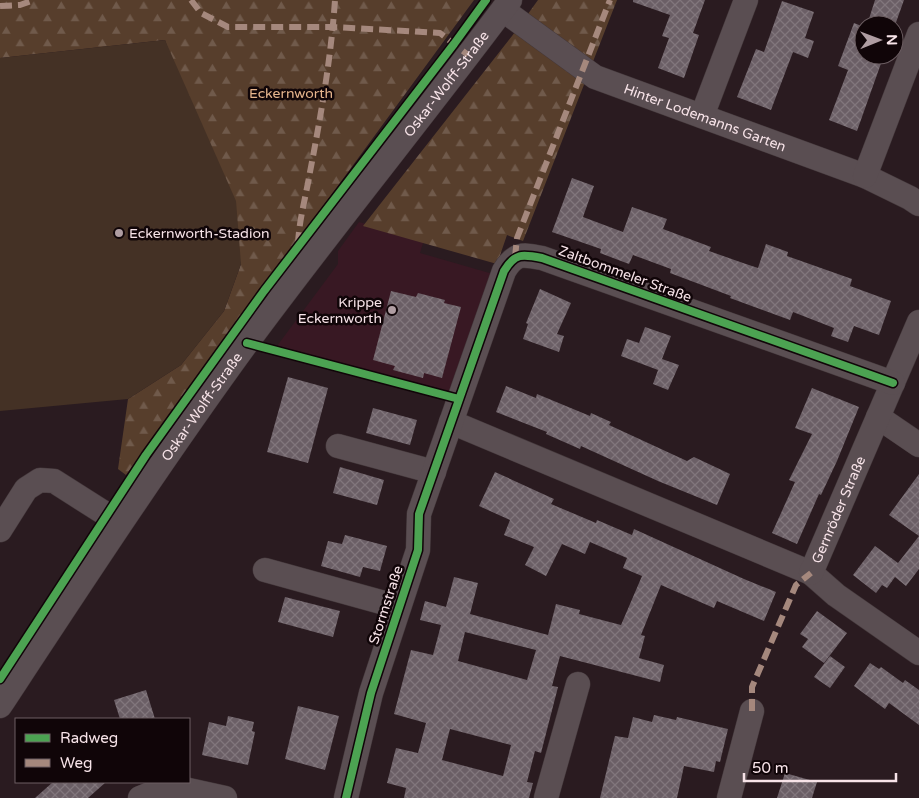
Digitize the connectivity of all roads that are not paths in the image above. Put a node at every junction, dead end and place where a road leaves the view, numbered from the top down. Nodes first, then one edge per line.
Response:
1 (746, 0) edge
2 (507, 5) edge
3 (919, 34) edge
4 (702, 116) junction
5 (866, 176) junction
6 (919, 204) edge
7 (919, 322) edge
8 (893, 383) junction
9 (878, 417) junction
10 (452, 422) junction
11 (919, 445) edge
12 (338, 446) dead end
13 (434, 472) junction
14 (120, 523) junction
15 (0, 530) edge
16 (265, 570) dead end
17 (811, 573) junction
18 (399, 607) junction
19 (919, 653) edge
20 (578, 684) dead end
21 (0, 706) edge
22 (752, 711) dead end
23 (140, 798) edge
24 (226, 798) edge
25 (346, 798) edge
26 (546, 798) edge
27 (729, 798) edge

1 - 4 street
2 - 4 street, Hinter Lodemanns Garten
2 - 14 street, Oskar-Wolff-Straße
3 - 5 street
4 - 5 street, Hinter Lodemanns Garten
5 - 6 street, Hinter Lodemanns Garten
7 - 8 street, Gernröder Straße
8 - 9 street, Gernröder Straße
8 - 10 street, Zaltbommeler Straße
9 - 11 street
9 - 17 street, Gernröder Straße
10 - 13 street, Stormstraße
10 - 17 street
12 - 13 street
13 - 18 street, Stormstraße
14 - 15 street
14 - 21 street, Oskar-Wolff-Straße
16 - 18 street
17 - 19 street, Gernröder Straße
18 - 25 street, Stormstraße
20 - 26 street
22 - 27 street
23 - 24 street

